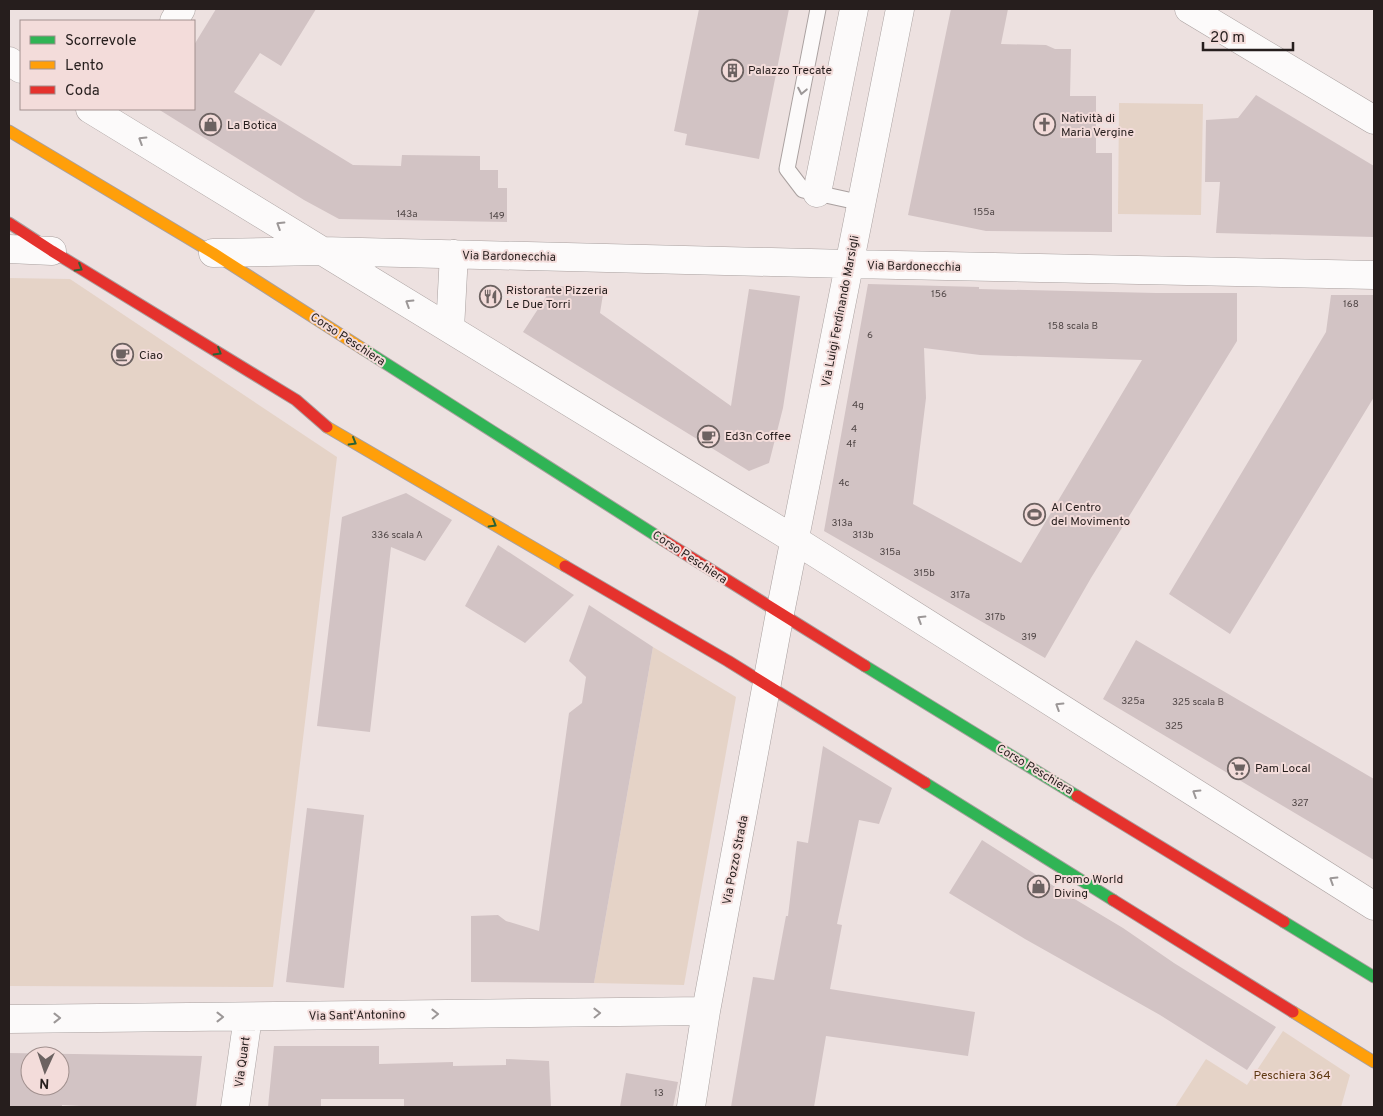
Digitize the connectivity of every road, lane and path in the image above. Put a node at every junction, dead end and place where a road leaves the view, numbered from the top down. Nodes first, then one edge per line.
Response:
1 (181, 9) edge
2 (818, 9) edge
3 (854, 9) edge
4 (900, 9) edge
5 (1189, 9) edge
6 (175, 20) edge
7 (9, 62) edge
8 (20, 68) edge
9 (94, 110) edge
10 (118, 116) edge
11 (1374, 120) edge
12 (9, 130) edge
13 (817, 193) junction
14 (862, 204) junction
15 (9, 223) edge
16 (9, 249) edge
17 (52, 251) junction
18 (322, 251) junction
19 (213, 253) junction
20 (454, 254) junction
21 (849, 264) junction
22 (1374, 274) edge
23 (450, 329) junction
24 (795, 540) junction
25 (780, 613) junction
26 (767, 685) junction
27 (1374, 906) edge
28 (1374, 977) edge
29 (706, 1011) junction
30 (248, 1017) junction
31 (9, 1019) edge
32 (1374, 1062) edge
33 (235, 1107) edge
34 (691, 1107) edge

1 - 6 street
2 -> 13 lane
3 - 13 street
4 - 14 street, Via Luigi Ferdinando Marsigli
5 - 11 street
7 - 8 street
9 - 10 street
18 -> 10 street
12 - 19 main road, Corso Peschiera
13 - 14 lane
14 - 21 street, Via Luigi Ferdinando Marsigli
15 - 17 main road
16 - 17 street
17 -> 26 main road
18 - 19 street, Via Bardonecchia
18 - 20 street, Via Bardonecchia
23 -> 18 street
19 - 25 main road, Corso Peschiera
20 - 21 street, Via Bardonecchia
20 - 23 street, Via Bardonecchia
21 - 22 street, Via Bardonecchia
21 - 24 street, Via Luigi Ferdinando Marsigli
23 - 24 street
24 - 25 street, Via Luigi Ferdinando Marsigli
27 -> 24 street
25 - 26 street, Via Pozzo Strada
25 - 28 main road, Corso Peschiera
26 - 29 street, Via Pozzo Strada
26 - 32 main road
30 -> 29 street, Via Sant'Antonino
29 - 34 street, Via Pozzo Strada
31 -> 30 street, Via Sant'Antonino
30 - 33 street, Via Quart

